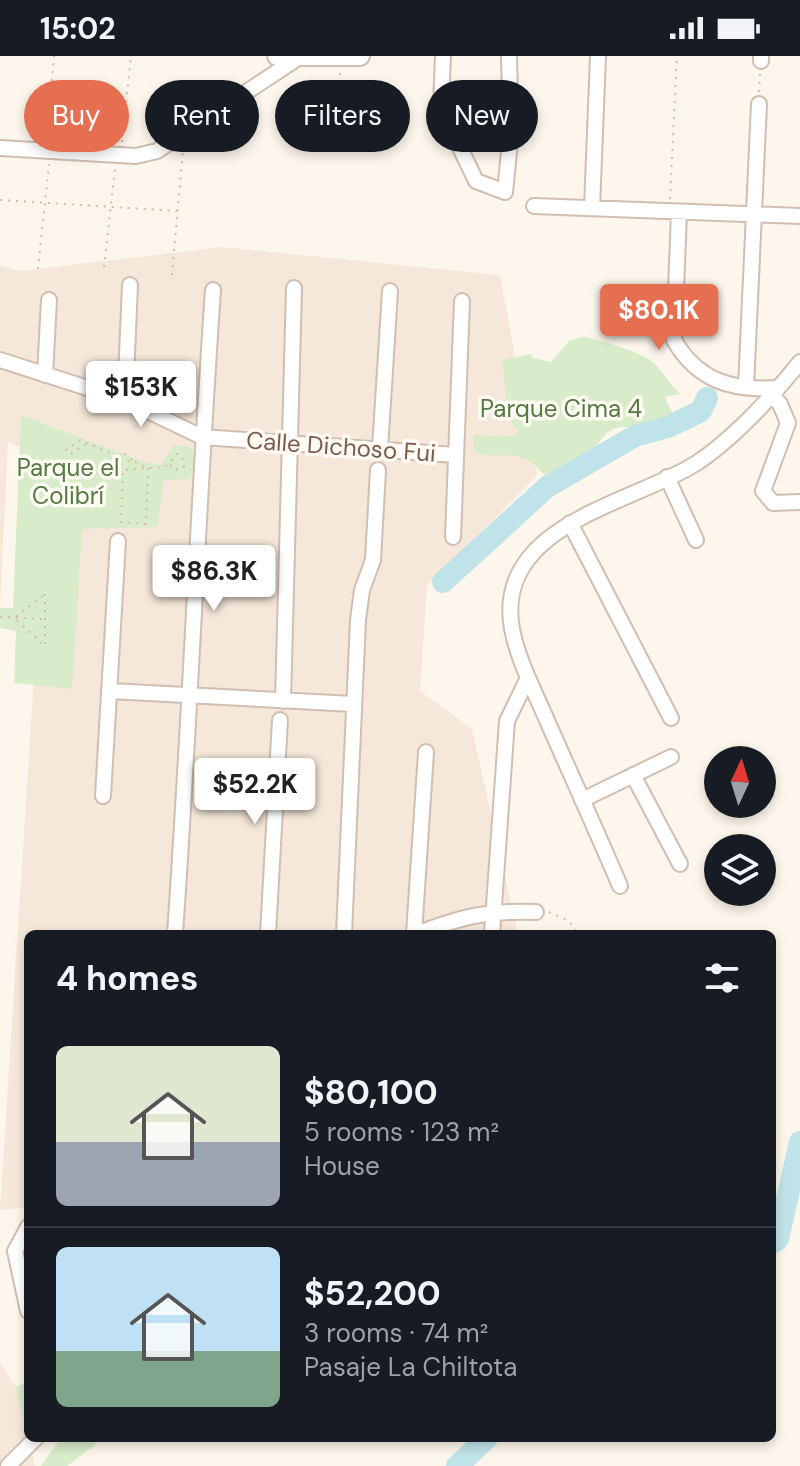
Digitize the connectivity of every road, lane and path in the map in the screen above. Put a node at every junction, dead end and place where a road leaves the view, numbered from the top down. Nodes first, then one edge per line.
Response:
1 (54, 56) edge
2 (131, 56) edge
3 (277, 56) edge
4 (356, 56) edge
5 (443, 56) edge
6 (509, 56) edge
7 (598, 56) edge
8 (677, 56) edge
9 (333, 57) edge
10 (298, 58) edge
11 (761, 58) edge
12 (52, 80) edge
13 (343, 80) edge
14 (259, 85) edge
15 (759, 104) joint
16 (0, 148) edge
17 (24, 150) edge
18 (48, 152) edge
19 (66, 152) edge
20 (147, 152) edge
21 (183, 152) edge
22 (118, 155) junction
23 (0, 200) edge
24 (45, 203) junction
25 (110, 206) junction
26 (534, 206) dead end
27 (592, 208) junction
28 (177, 211) junction
29 (674, 212) junction
30 (755, 213) junction
31 (800, 216) edge
32 (104, 267) dead end
33 (38, 269) dead end
34 (172, 275) dead end
35 (130, 285) dead end
36 (294, 288) dead end
37 (213, 290) dead end
38 (390, 291) dead end
39 (49, 300) dead end
40 (462, 301) dead end
41 (0, 360) edge
42 (800, 362) edge
43 (45, 375) junction
44 (746, 387) junction
45 (774, 391) junction
46 (125, 400) junction
47 (202, 437) junction
48 (292, 443) junction
49 (86, 444) dead end
50 (380, 449) junction
51 (456, 455) junction
52 (119, 457) junction
53 (132, 460) junction
54 (168, 462) junction
55 (165, 467) junction
56 (148, 468) junction
57 (170, 469) junction
58 (378, 470) dead end
59 (667, 477) junction
60 (800, 502) edge
61 (570, 523) junction
62 (453, 537) dead end
63 (696, 540) dead end
64 (118, 541) dead end
65 (0, 617) edge
66 (14, 618) junction
67 (45, 619) junction
68 (528, 678) junction
69 (110, 691) junction
70 (192, 696) junction
71 (283, 701) junction
72 (353, 704) junction
73 (671, 718) dead end
74 (280, 720) dead end
75 (426, 752) dead end
76 (671, 757) dead end
77 (633, 775) junction
78 (103, 796) dead end
79 (582, 800) junction
80 (680, 864) dead end
81 (620, 886) dead end
82 (494, 910) junction
83 (536, 912) joint
84 (175, 930) edge
85 (268, 930) edge
86 (344, 930) edge
87 (415, 930) edge
88 (425, 930) edge
89 (492, 930) edge
90 (575, 930) edge
91 (24, 1234) edge
92 (24, 1293) edge
93 (32, 1442) edge
94 (8, 1466) edge

1 - 12 path
2 - 22 path
3 - 10 street
4 - 9 street
5 - 6 street
7 - 27 street
8 - 29 path
9 - 10 street
9 - 13 path
10 - 14 street
11 - 15 path
15 - 30 street
16 - 17 street
18 - 24 path
19 - 22 street
20 - 22 street
21 - 28 path
22 - 25 path
23 - 24 path
24 - 25 path
24 - 33 path
25 - 28 path
25 - 32 path
26 - 27 street
27 - 29 street
28 - 34 path
29 - 30 street
29 - 44 street
30 - 31 street
30 - 44 street
35 - 46 street
36 - 48 street
37 - 47 street
38 - 50 street
39 - 43 street
40 - 51 street
41 - 43 street, Calle Dichoso Fui
42 - 45 street
43 - 46 street, Calle Dichoso Fui
44 - 45 street
45 - 59 street
45 - 60 street
46 - 47 street, Calle Dichoso Fui
47 - 48 street, Calle Dichoso Fui
47 - 70 street
48 - 50 street, Calle Dichoso Fui
48 - 71 street
49 - 52 path
50 - 51 street, Calle Dichoso Fui
51 - 62 street
52 - 53 path
52 - 53 path
53 - 56 path
54 - 55 path
54 - 57 path
54 - 57 path
55 - 56 path
55 - 57 path
56 - 56 path
58 - 72 street
59 - 61 street
59 - 63 street
61 - 68 street
61 - 73 street
64 - 69 street
65 - 66 path
66 - 67 path
66 - 67 path
66 - 67 path
68 - 79 street
68 - 82 street
69 - 70 street
69 - 78 street
70 - 71 street
70 - 84 street
71 - 72 street
72 - 86 street
74 - 85 street
75 - 87 street
76 - 77 street
77 - 79 street
77 - 80 street
79 - 81 street
82 - 83 street
82 - 88 street
82 - 89 street
83 - 90 path
91 - 92 street
93 - 94 street

